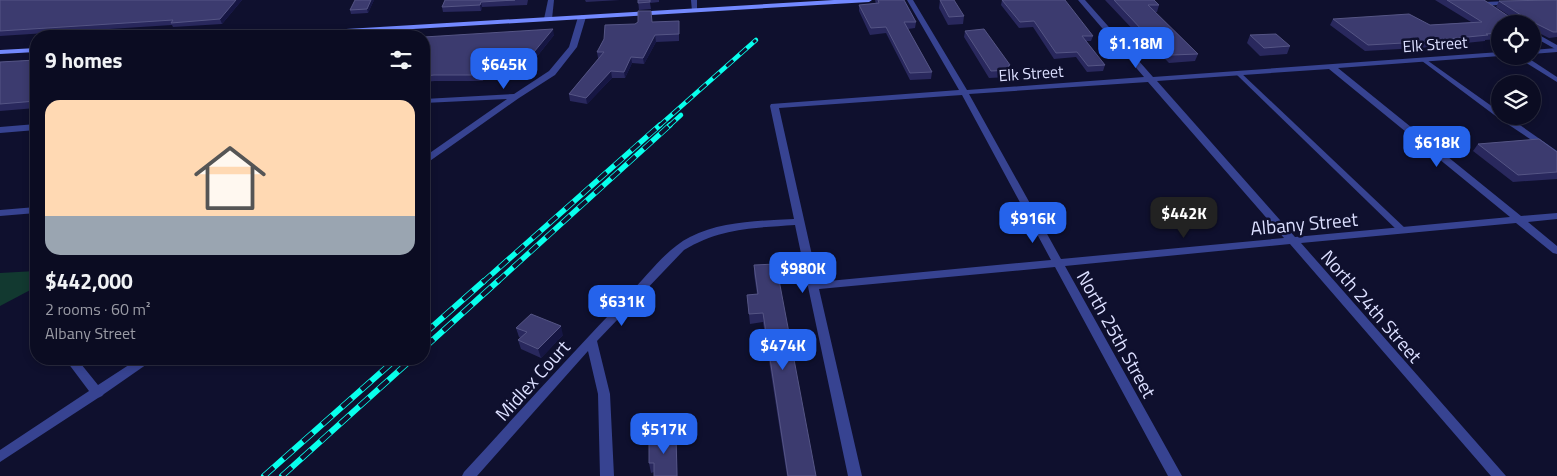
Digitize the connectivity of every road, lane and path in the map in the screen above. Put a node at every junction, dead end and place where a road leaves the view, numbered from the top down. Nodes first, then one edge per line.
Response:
1 (551, 0) edge
2 (694, 0) edge
3 (869, 0) edge
4 (910, 0) edge
5 (1081, 0) edge
6 (1477, 0) edge
7 (829, 1) edge
8 (1519, 2) edge
9 (1484, 4) junction
10 (1492, 9) edge
11 (695, 11) junction
12 (582, 17) junction
13 (548, 19) junction
14 (363, 30) edge
15 (1541, 39) edge
16 (1557, 49) edge
17 (30, 50) edge
18 (1541, 51) edge
19 (0, 52) edge
20 (1491, 55) edge
21 (1424, 60) junction
22 (1534, 65) edge
23 (1332, 66) junction
24 (1238, 73) junction
25 (1150, 79) junction
26 (1557, 80) edge
27 (964, 92) junction
28 (516, 96) junction
29 (430, 101) edge
30 (1491, 108) edge
31 (1515, 125) edge
32 (30, 128) edge
33 (0, 130) edge
34 (1557, 155) edge
35 (430, 157) edge
36 (30, 210) edge
37 (0, 213) edge
38 (1557, 216) edge
39 (1519, 220) junction
40 (800, 222) junction
41 (1403, 231) junction
42 (1293, 242) junction
43 (1557, 251) edge
44 (1058, 263) junction
45 (814, 286) junction
46 (591, 340) junction
47 (76, 365) edge
48 (138, 365) edge
49 (98, 393) junction
50 (0, 457) edge
51 (470, 476) edge
52 (607, 476) edge
53 (855, 476) edge
54 (1175, 476) edge
55 (1499, 476) edge

1 - 13 street
2 - 11 street
3 - 7 street
4 - 27 street, North 25th Street
5 - 25 street, North 24th Street
6 - 9 lane
7 - 11 street
8 - 9 lane
9 - 10 lane
11 - 12 street
12 - 13 street
12 - 28 street
13 - 14 street
15 - 16 lane
16 - 18 street
17 - 19 street
20 - 21 street, Elk Street
21 - 23 street, Elk Street
21 - 30 lane
22 - 26 street
23 - 24 street, Elk Street
23 - 39 street
24 - 25 street, Elk Street
24 - 41 lane
25 - 27 street, Elk Street
25 - 42 street, North 24th Street
27 - 40 street, Elk Street
27 - 44 street, North 25th Street
28 - 29 street
28 - 35 street
31 - 34 lane
32 - 33 street
36 - 37 street
38 - 39 street, Albany Street
39 - 41 street, Albany Street
39 - 43 street
40 - 45 street
40 - 46 street, Midlex Court
41 - 42 street, Albany Street
42 - 44 street, Albany Street
42 - 55 street, North 24th Street
44 - 45 street, Albany Street
44 - 54 street, North 25th Street
45 - 53 street
46 - 51 street, Midlex Court
46 - 52 street
47 - 49 street
48 - 49 street
49 - 50 street

